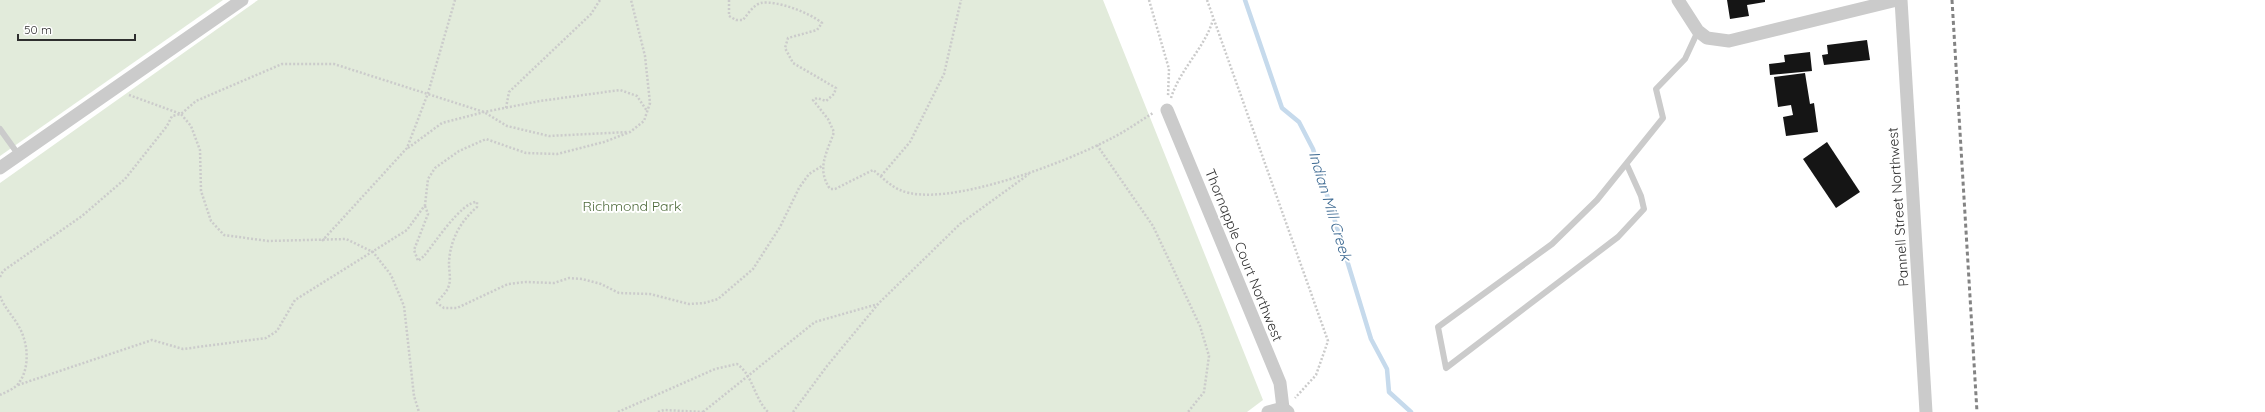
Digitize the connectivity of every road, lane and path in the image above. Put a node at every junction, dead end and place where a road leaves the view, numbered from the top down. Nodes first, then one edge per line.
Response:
1 (242, 0) edge
2 (455, 0) edge
3 (600, 0) edge
4 (631, 0) edge
5 (729, 0) edge
6 (961, 0) edge
7 (1149, 0) edge
8 (1207, 0) edge
9 (1678, 0) edge
10 (1897, 0) edge
11 (1901, 0) edge
12 (1214, 19) junction
13 (1698, 31) junction
14 (113, 89) junction
15 (428, 93) junction
16 (1167, 107) junction
17 (506, 108) junction
18 (648, 111) junction
19 (484, 112) junction
20 (181, 114) junction
21 (0, 129) edge
22 (630, 132) junction
23 (1097, 145) junction
24 (407, 148) junction
25 (18, 154) junction
26 (1627, 165) junction
27 (822, 166) junction
28 (0, 168) edge
29 (1033, 172) junction
30 (881, 176) junction
31 (425, 205) junction
32 (322, 241) junction
33 (373, 252) junction
34 (0, 277) edge
35 (0, 296) edge
36 (879, 304) junction
37 (748, 376) junction
38 (18, 385) junction
39 (0, 396) edge
40 (1286, 410) edge
41 (419, 412) edge
42 (618, 412) edge
43 (658, 412) edge
44 (704, 412) edge
45 (768, 412) edge
46 (793, 412) edge
47 (1188, 412) edge
48 (1268, 412) edge
49 (1926, 412) edge

1 - 14 street
2 - 15 path
3 - 17 path
4 - 18 path
5 - 27 path
6 - 30 path
7 - 16 path
8 - 12 path
9 - 13 street
10 - 13 street
11 - 49 street, Pannell Street Northwest
12 - 16 path
12 - 40 path
13 - 26 lane
14 - 20 path
14 - 25 street
15 - 19 path
15 - 20 path
15 - 24 path
16 - 23 path
16 - 40 street, Thornapple Court Northwest
17 - 18 path
17 - 19 path
18 - 22 path
19 - 22 path
19 - 24 path
20 - 32 path
20 - 34 path
21 - 25 lane
22 - 31 path
23 - 29 path
23 - 47 path
24 - 32 path
25 - 28 street
26 - 26 lane
27 - 30 path
27 - 31 path
29 - 30 path
29 - 36 path
31 - 33 path
32 - 33 path
33 - 38 path
33 - 41 path
35 - 38 path
36 - 37 path
36 - 46 path
37 - 42 path
37 - 44 path
37 - 45 path
38 - 39 path
40 - 48 street
43 - 44 path

